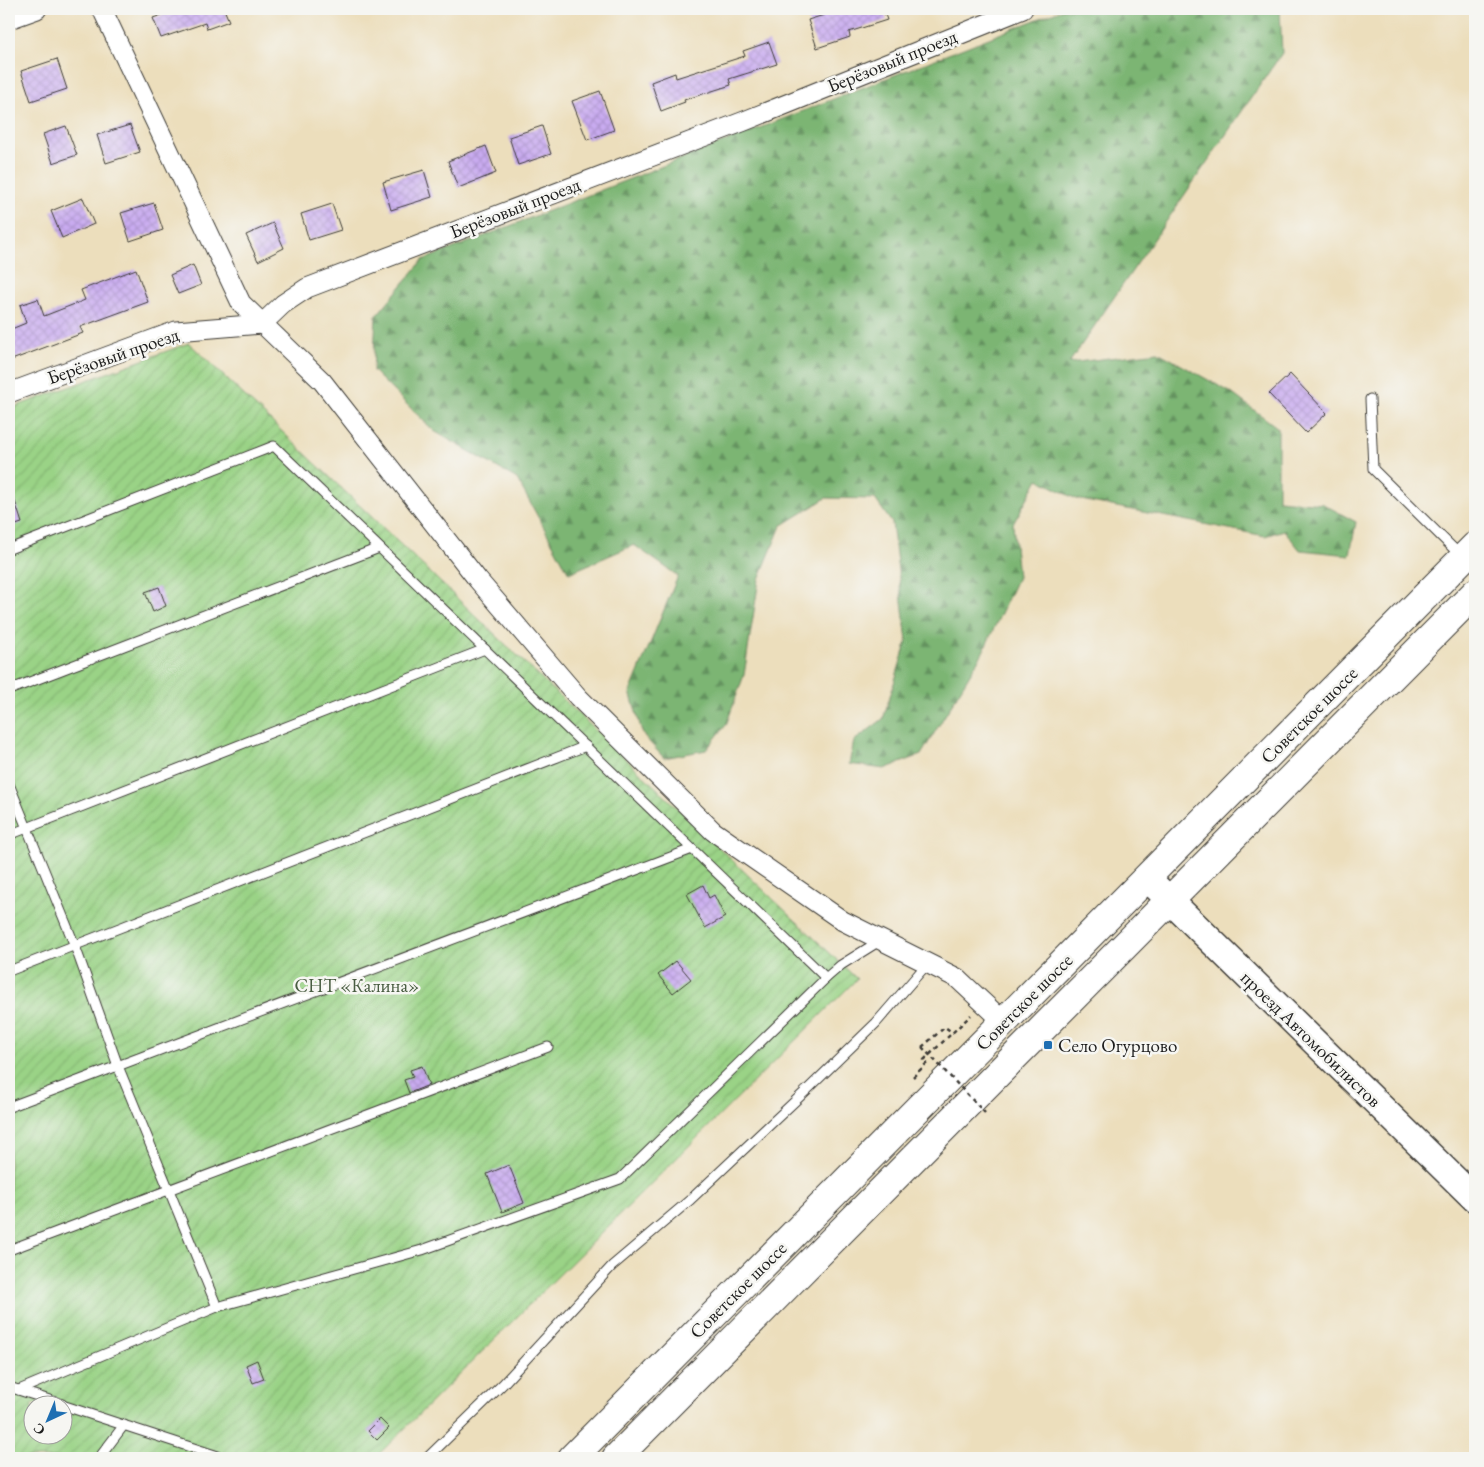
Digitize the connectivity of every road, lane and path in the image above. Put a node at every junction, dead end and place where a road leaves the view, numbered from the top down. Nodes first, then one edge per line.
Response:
1 (37, 9) edge
2 (102, 9) edge
3 (1023, 9) edge
4 (9, 19) edge
5 (262, 324) junction
6 (9, 393) edge
7 (1370, 399) dead end
8 (379, 548) junction
9 (9, 549) edge
10 (1469, 552) edge
11 (1475, 593) edge
12 (484, 649) junction
13 (9, 690) edge
14 (586, 746) junction
15 (9, 784) edge
16 (26, 828) junction
17 (9, 835) edge
18 (692, 848) junction
19 (1147, 878) junction
20 (1170, 900) junction
21 (881, 940) junction
22 (75, 946) junction
23 (928, 963) junction
24 (9, 971) edge
25 (826, 978) junction
26 (970, 990) junction
27 (1004, 1022) junction
28 (952, 1033) junction
29 (548, 1047) dead end
30 (118, 1066) junction
31 (913, 1077) dead end
32 (9, 1108) edge
33 (985, 1113) dead end
34 (169, 1190) junction
35 (1475, 1199) edge
36 (9, 1250) edge
37 (216, 1307) junction
38 (9, 1387) edge
39 (18, 1390) junction
40 (31, 1394) edge
41 (72, 1407) edge
42 (124, 1425) junction
43 (99, 1458) edge
44 (224, 1458) edge
45 (427, 1458) edge
46 (572, 1458) edge
47 (616, 1458) edge

1 - 4 street
2 - 5 street
3 - 5 street, Берёзовый проезд
5 - 6 street, Берёзовый проезд
5 - 21 street
7 - 10 lane
8 - 9 lane
8 - 12 lane
8 - 13 lane
10 - 19 highway, Советское шоссе
11 - 20 highway, Советское шоссе
12 - 14 lane
12 - 16 lane
14 - 18 lane
14 - 22 lane
15 - 16 lane
16 - 17 lane
16 - 22 lane
18 - 25 lane
18 - 30 lane
19 - 20 street, проезд Автомобилистов
19 - 27 highway, Советское шоссе
20 - 35 street, проезд Автомобилистов
20 - 47 highway, Советское шоссе
21 - 23 street
21 - 25 lane
22 - 24 lane
22 - 30 lane
23 - 26 street
23 - 45 lane
25 - 37 lane
26 - 27 street
26 - 28 path
27 - 46 highway, Советское шоссе
28 - 31 path
28 - 33 path, bridge
29 - 34 lane
30 - 32 lane
30 - 34 lane
34 - 36 lane
34 - 37 lane
37 - 39 lane
38 - 39 lane
39 - 40 lane
41 - 42 lane
42 - 43 lane
42 - 44 lane

